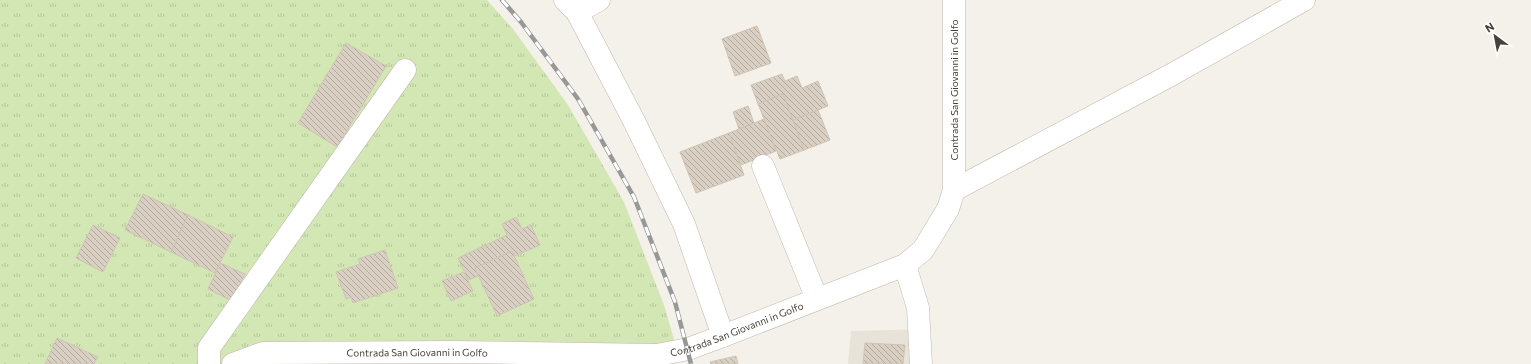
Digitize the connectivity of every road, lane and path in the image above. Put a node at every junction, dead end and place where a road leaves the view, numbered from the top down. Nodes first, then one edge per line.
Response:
1 (599, 0) edge
2 (954, 0) edge
3 (1304, 0) edge
4 (571, 6) edge
5 (405, 70) dead end
6 (764, 166) dead end
7 (954, 190) junction
8 (905, 265) junction
9 (817, 298) junction
10 (723, 336) junction
11 (658, 360) edge
12 (209, 364) edge
13 (233, 364) edge
14 (921, 364) edge

1 - 4 street
2 - 7 street, Contrada San Giovanni in Golfo
3 - 7 street
4 - 10 street
5 - 12 street
6 - 9 street
7 - 8 street, Contrada San Giovanni in Golfo
8 - 9 street, Contrada San Giovanni in Golfo
8 - 14 street
9 - 10 street, Contrada San Giovanni in Golfo
10 - 11 street, Contrada San Giovanni in Golfo
11 - 13 street, Contrada San Giovanni in Golfo

